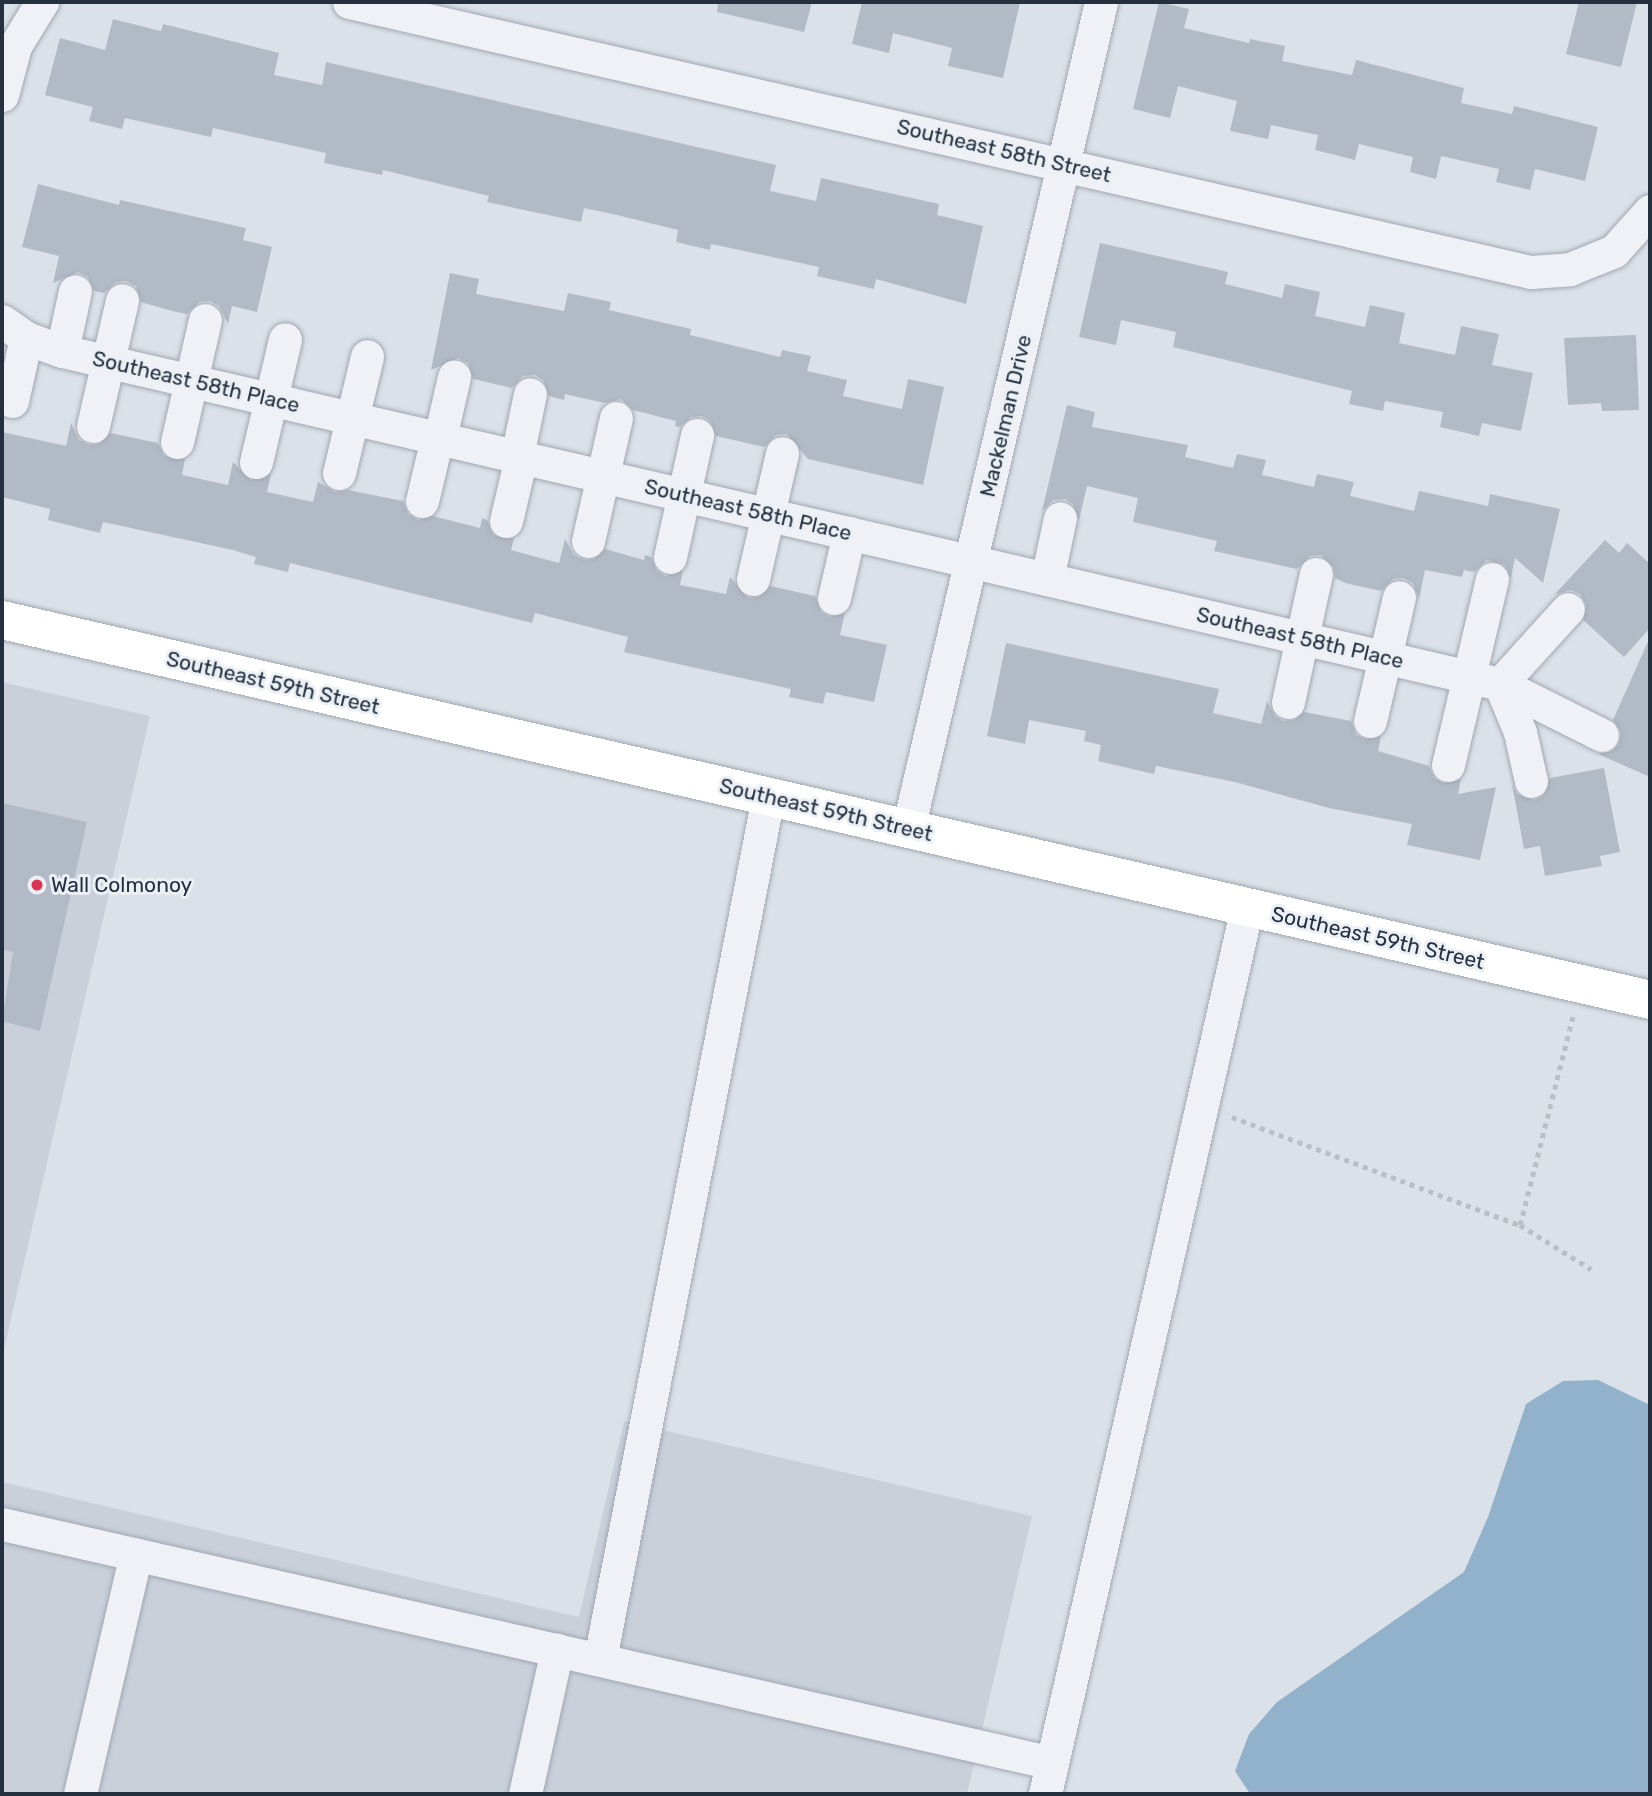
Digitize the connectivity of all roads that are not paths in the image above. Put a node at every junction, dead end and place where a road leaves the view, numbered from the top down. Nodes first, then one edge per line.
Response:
1 (42, 2) edge
2 (349, 2) edge
3 (1101, 2) edge
4 (2, 95) edge
5 (1064, 164) junction
6 (1647, 215) edge
7 (75, 291) dead end
8 (122, 300) dead end
9 (205, 320) dead end
10 (14, 329) edge
11 (285, 339) dead end
12 (62, 351) junction
13 (366, 356) dead end
14 (107, 362) junction
15 (454, 377) dead end
16 (191, 381) junction
17 (530, 394) dead end
18 (271, 399) junction
19 (12, 401) dead end
20 (352, 418) junction
21 (616, 418) dead end
22 (93, 426) dead end
23 (697, 435) dead end
24 (438, 438) junction
25 (177, 442) dead end
26 (782, 453) dead end
27 (519, 457) junction
28 (256, 462) dead end
29 (340, 473) dead end
30 (603, 476) junction
31 (684, 495) junction
32 (422, 501) dead end
33 (768, 514) junction
34 (1060, 518) dead end
35 (506, 521) dead end
36 (849, 533) junction
37 (588, 541) dead end
38 (670, 557) dead end
39 (973, 562) junction
40 (1316, 574) dead end
41 (753, 579) dead end
42 (1047, 579) junction
43 (1492, 579) dead end
44 (1399, 597) dead end
45 (834, 598) dead end
46 (1567, 609) dead end
47 (2, 620) edge
48 (1302, 638) junction
49 (1385, 658) junction
50 (1485, 681) junction
51 (1288, 702) dead end
52 (1370, 721) dead end
53 (1602, 735) dead end
54 (1448, 765) dead end
55 (1531, 780) dead end
56 (768, 797) junction
57 (908, 829) junction
58 (1247, 908) junction
59 (1650, 1000) edge
60 (2, 1524) edge
61 (136, 1554) junction
62 (557, 1650) junction
63 (600, 1659) junction
64 (1052, 1763) junction
65 (80, 1794) edge
66 (525, 1794) edge
67 (1045, 1794) edge

1 - 4 street
2 - 5 street, Southeast 58th Street
3 - 5 street, Mackelman Drive
5 - 6 street, Southeast 58th Street
5 - 39 street, Mackelman Drive
7 - 12 street
8 - 14 street
9 - 16 street
10 - 12 street, Southeast 58th Place
10 - 19 street
11 - 18 street
12 - 14 street, Southeast 58th Place
13 - 20 street
14 - 16 street, Southeast 58th Place
14 - 22 street
15 - 24 street
16 - 18 street, Southeast 58th Place
16 - 25 street
17 - 27 street
18 - 20 street, Southeast 58th Place
18 - 28 street
20 - 24 street, Southeast 58th Place
20 - 29 street
21 - 30 street
23 - 31 street
24 - 27 street, Southeast 58th Place
24 - 32 street
26 - 33 street
27 - 30 street, Southeast 58th Place
27 - 35 street
30 - 31 street, Southeast 58th Place
30 - 37 street
31 - 33 street, Southeast 58th Place
31 - 38 street
33 - 36 street, Southeast 58th Place
33 - 41 street
34 - 42 street
36 - 39 street, Southeast 58th Place
36 - 45 street
39 - 42 street, Southeast 58th Place
39 - 57 street, Mackelman Drive
40 - 48 street
42 - 48 street, Southeast 58th Place
43 - 50 street
44 - 49 street
46 - 50 street
47 - 56 main road, Southeast 59th Street
48 - 49 street, Southeast 58th Place
48 - 51 street
49 - 50 street, Southeast 58th Place
49 - 52 street
50 - 53 street, Southeast 58th Place
50 - 54 street
50 - 55 street
56 - 57 main road, Southeast 59th Street
56 - 63 street
57 - 58 main road, Southeast 59th Street
58 - 59 main road, Southeast 59th Street
58 - 64 street
60 - 61 street
61 - 62 street
61 - 65 street
62 - 63 street
62 - 66 street
63 - 64 street
64 - 67 street

